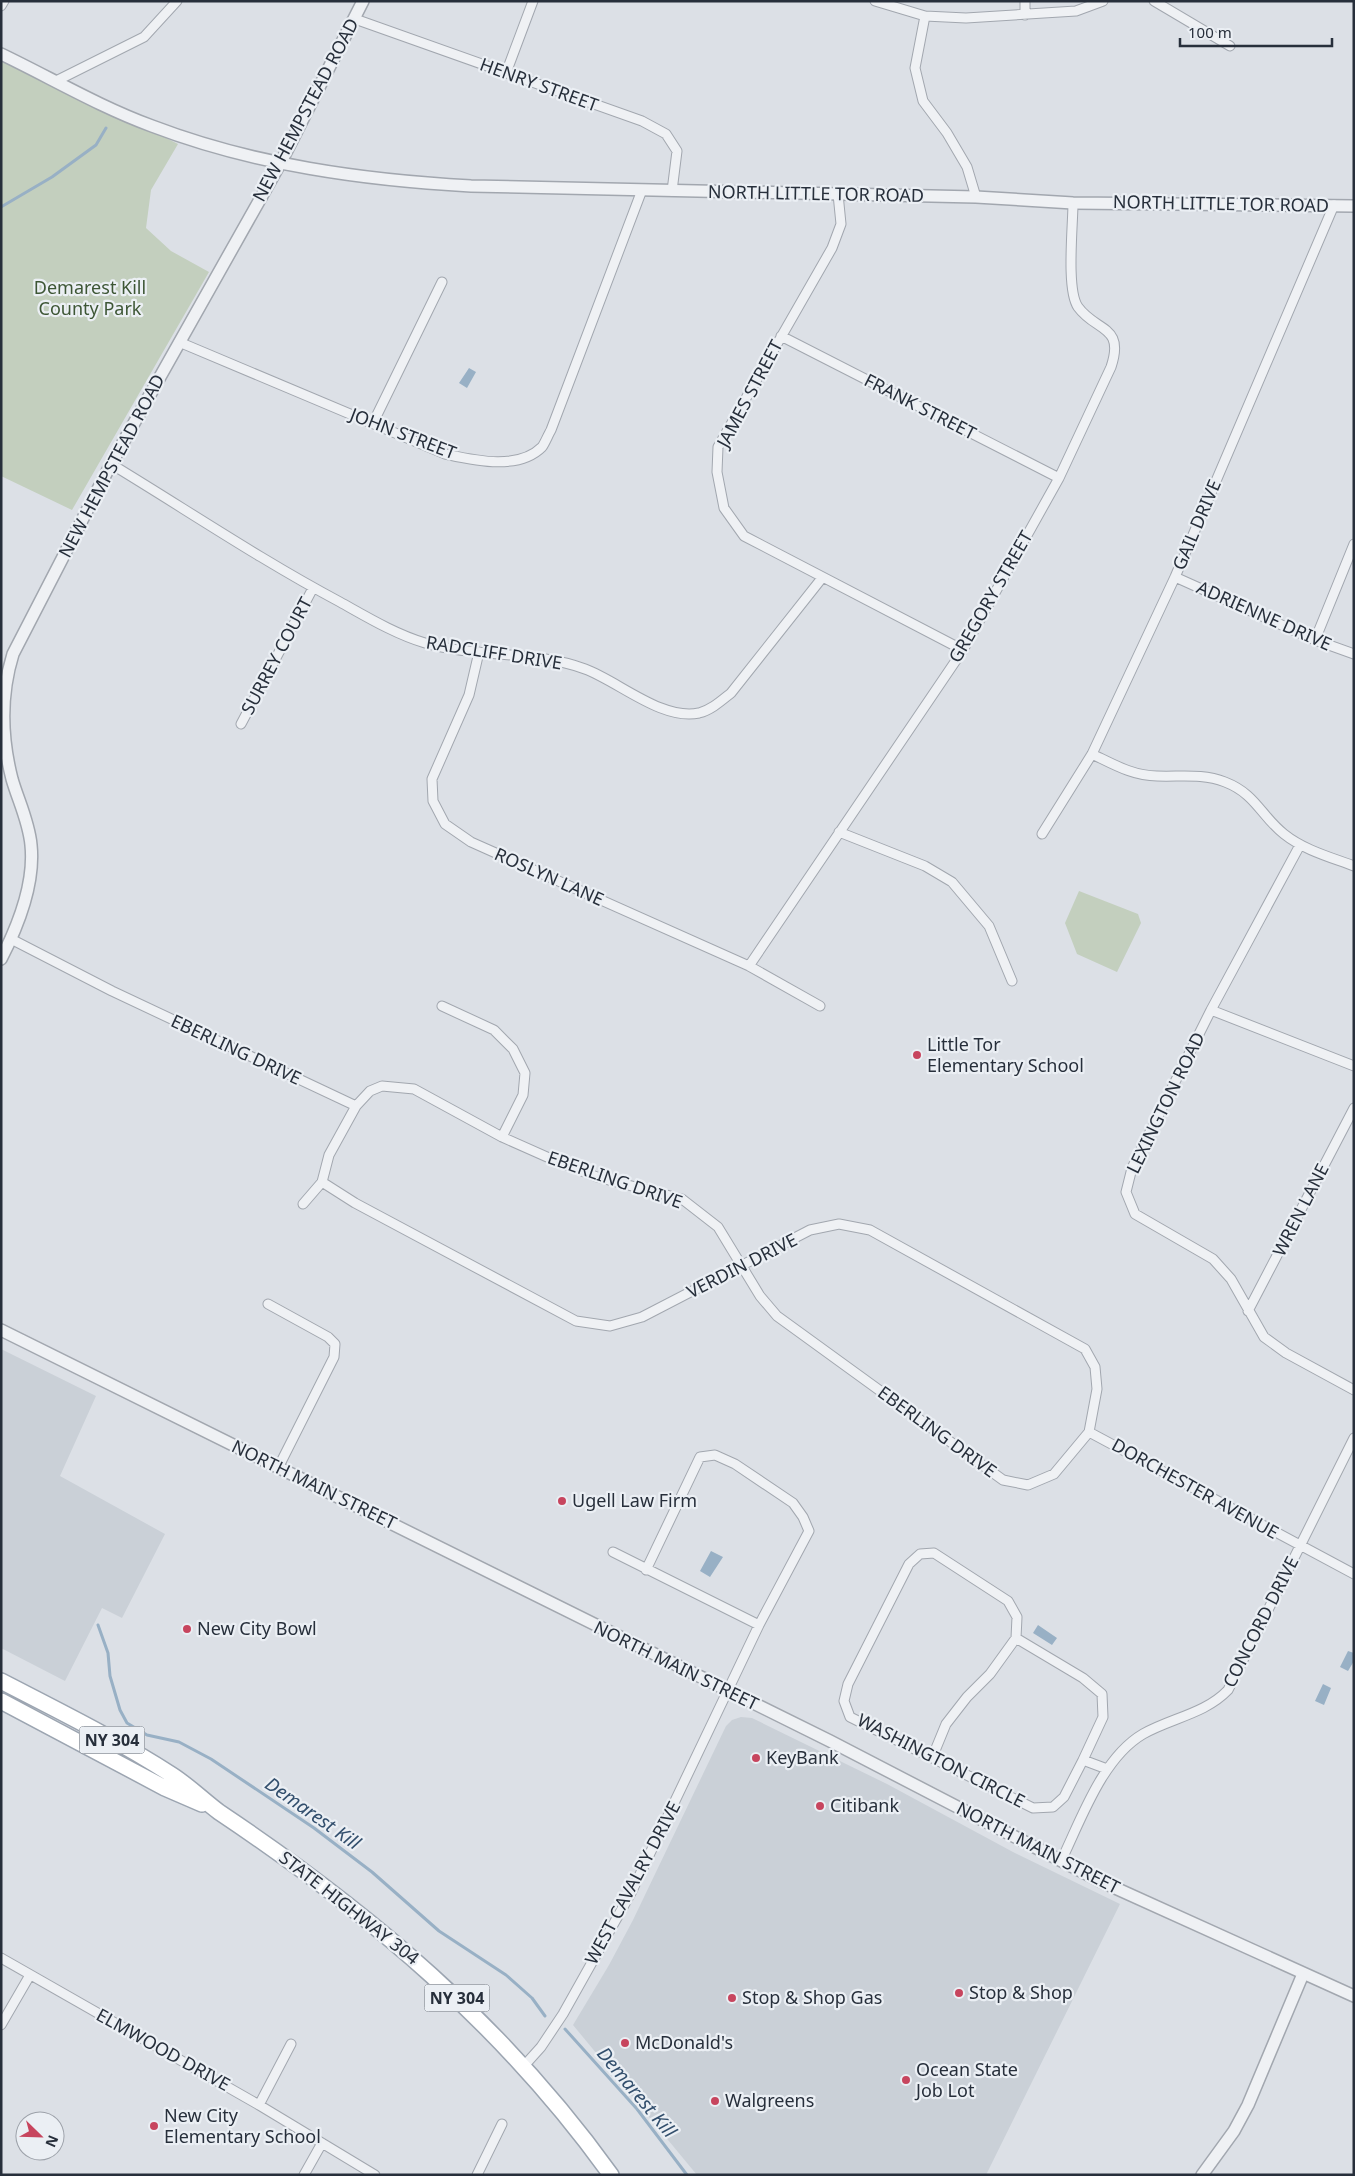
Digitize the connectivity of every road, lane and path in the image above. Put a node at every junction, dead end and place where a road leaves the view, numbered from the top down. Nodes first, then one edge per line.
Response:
1 (4, 1) edge
2 (177, 1) edge
3 (363, 1) edge
4 (532, 1) edge
5 (875, 1) edge
6 (1025, 1) edge
7 (1103, 1) edge
8 (1154, 1) edge
9 (1, 6) edge
10 (1025, 15) junction
11 (925, 16) junction
12 (355, 19) junction
13 (1230, 46) dead end
14 (1, 54) edge
15 (506, 73) junction
16 (56, 81) junction
17 (280, 162) junction
18 (642, 190) junction
19 (672, 191) junction
20 (838, 194) junction
21 (976, 198) junction
22 (1073, 203) junction
23 (1334, 205) junction
24 (1354, 206) edge
25 (442, 282) dead end
26 (781, 336) junction
27 (179, 342) junction
28 (373, 423) junction
29 (111, 464) junction
30 (1059, 478) junction
31 (1354, 544) edge
32 (1175, 577) junction
33 (822, 578) junction
34 (313, 588) junction
35 (1315, 640) junction
36 (963, 650) junction
37 (478, 652) junction
38 (1354, 654) edge
39 (241, 724) dead end
40 (1092, 754) junction
41 (839, 832) junction
42 (1042, 834) dead end
43 (1300, 846) junction
44 (1354, 866) edge
45 (11, 939) junction
46 (1, 959) edge
47 (749, 966) junction
48 (1012, 981) dead end
49 (442, 1006) dead end
50 (820, 1006) dead end
51 (1211, 1010) junction
52 (1354, 1066) edge
53 (356, 1106) junction
54 (1354, 1108) edge
55 (502, 1137) junction
56 (322, 1182) junction
57 (303, 1204) dead end
58 (741, 1266) junction
59 (268, 1304) dead end
60 (1248, 1311) junction
61 (1, 1330) edge
62 (1354, 1390) edge
63 (1089, 1432) junction
64 (1354, 1438) edge
65 (278, 1468) junction
66 (1299, 1546) junction
67 (613, 1552) dead end
68 (646, 1570) junction
69 (1354, 1574) edge
70 (759, 1625) junction
71 (1016, 1638) junction
72 (1, 1681) edge
73 (728, 1692) junction
74 (1, 1701) edge
75 (932, 1758) junction
76 (1083, 1760) junction
77 (1107, 1770) junction
78 (217, 1810) junction
79 (1060, 1861) junction
80 (1, 1958) edge
81 (1303, 1974) junction
82 (30, 1975) junction
83 (1354, 1996) edge
84 (1, 2025) edge
85 (292, 2044) dead end
86 (523, 2067) junction
87 (259, 2104) junction
88 (502, 2124) dead end
89 (322, 2143) junction
90 (304, 2175) edge
91 (375, 2175) edge
92 (477, 2175) edge
93 (611, 2175) edge
94 (1202, 2175) edge

1 - 9 street
2 - 16 street
3 - 12 street, NEW HEMPSTEAD ROAD
4 - 15 street
5 - 11 street
6 - 10 street
7 - 10 street
8 - 13 street
10 - 11 street
11 - 21 street
12 - 15 street, HENRY STREET
12 - 17 street, NEW HEMPSTEAD ROAD
14 - 16 street, NORTH LITTLE TOR ROAD
15 - 19 street, HENRY STREET
16 - 17 street, NORTH LITTLE TOR ROAD
17 - 18 street, NORTH LITTLE TOR ROAD
17 - 27 street, NEW HEMPSTEAD ROAD
18 - 19 street, NORTH LITTLE TOR ROAD
18 - 28 street, JOHN STREET
19 - 20 street, NORTH LITTLE TOR ROAD
20 - 21 street, NORTH LITTLE TOR ROAD
20 - 26 street, JAMES STREET
21 - 22 street, NORTH LITTLE TOR ROAD
22 - 23 street, NORTH LITTLE TOR ROAD
22 - 30 street, GREGORY STREET
23 - 24 street, NORTH LITTLE TOR ROAD
23 - 32 street, GAIL DRIVE
25 - 28 street
26 - 30 street, FRANK STREET
26 - 33 street, JAMES STREET
27 - 28 street, JOHN STREET
27 - 29 street, NEW HEMPSTEAD ROAD
29 - 34 street, RADCLIFF DRIVE
29 - 45 street, NEW HEMPSTEAD ROAD
30 - 36 street, GREGORY STREET
31 - 35 street
32 - 35 street, ADRIENNE DRIVE
32 - 40 street, GAIL DRIVE
33 - 36 street, JAMES STREET
33 - 37 street, RADCLIFF DRIVE
34 - 37 street, RADCLIFF DRIVE
34 - 39 street, SURREY COURT
35 - 38 street, ADRIENNE DRIVE
36 - 41 street, GREGORY STREET
37 - 47 street, ROSLYN LANE
40 - 42 street, GAIL DRIVE
40 - 43 street
41 - 47 street, GREGORY STREET
41 - 48 street
43 - 44 street
43 - 51 street, LEXINGTON ROAD
45 - 46 street, NEW HEMPSTEAD ROAD
45 - 53 street, EBERLING DRIVE
47 - 50 street, ROSLYN LANE
49 - 55 street
51 - 52 street
51 - 60 street, LEXINGTON ROAD
53 - 55 street, EBERLING DRIVE
53 - 56 street
54 - 60 street, WREN LANE
55 - 58 street, EBERLING DRIVE
56 - 57 street
56 - 58 street, VERDIN DRIVE
58 - 63 street, EBERLING DRIVE
58 - 63 street, VERDIN DRIVE
59 - 65 street
60 - 62 street, LEXINGTON ROAD
61 - 65 street, NORTH MAIN STREET
63 - 66 street, DORCHESTER AVENUE
64 - 66 street, CONCORD DRIVE
65 - 73 street, NORTH MAIN STREET
66 - 69 street, DORCHESTER AVENUE
66 - 77 street, CONCORD DRIVE
67 - 68 street
68 - 70 street
68 - 70 street, WEST CAVALRY DRIVE
70 - 73 street, WEST CAVALRY DRIVE
71 - 75 street
71 - 75 street, WASHINGTON CIRCLE
71 - 76 street, WASHINGTON CIRCLE
72 - 78 main road, STATE HIGHWAY 304 / NY 304
73 - 79 street, NORTH MAIN STREET
73 - 86 street, WEST CAVALRY DRIVE
74 - 78 main road, STATE HIGHWAY 304 / NY 304
75 - 76 street, WASHINGTON CIRCLE
76 - 77 street
77 - 79 street, CONCORD DRIVE
78 - 86 main road, STATE HIGHWAY 304 / NY 304
79 - 81 street, NORTH MAIN STREET
80 - 82 street, ELMWOOD DRIVE
81 - 83 street, NORTH MAIN STREET
81 - 94 street
82 - 84 street
82 - 87 street, ELMWOOD DRIVE
85 - 87 street
86 - 93 main road, STATE HIGHWAY 304 / NY 304
87 - 89 street, ELMWOOD DRIVE
88 - 92 street
89 - 90 street
89 - 91 street, ELMWOOD DRIVE

